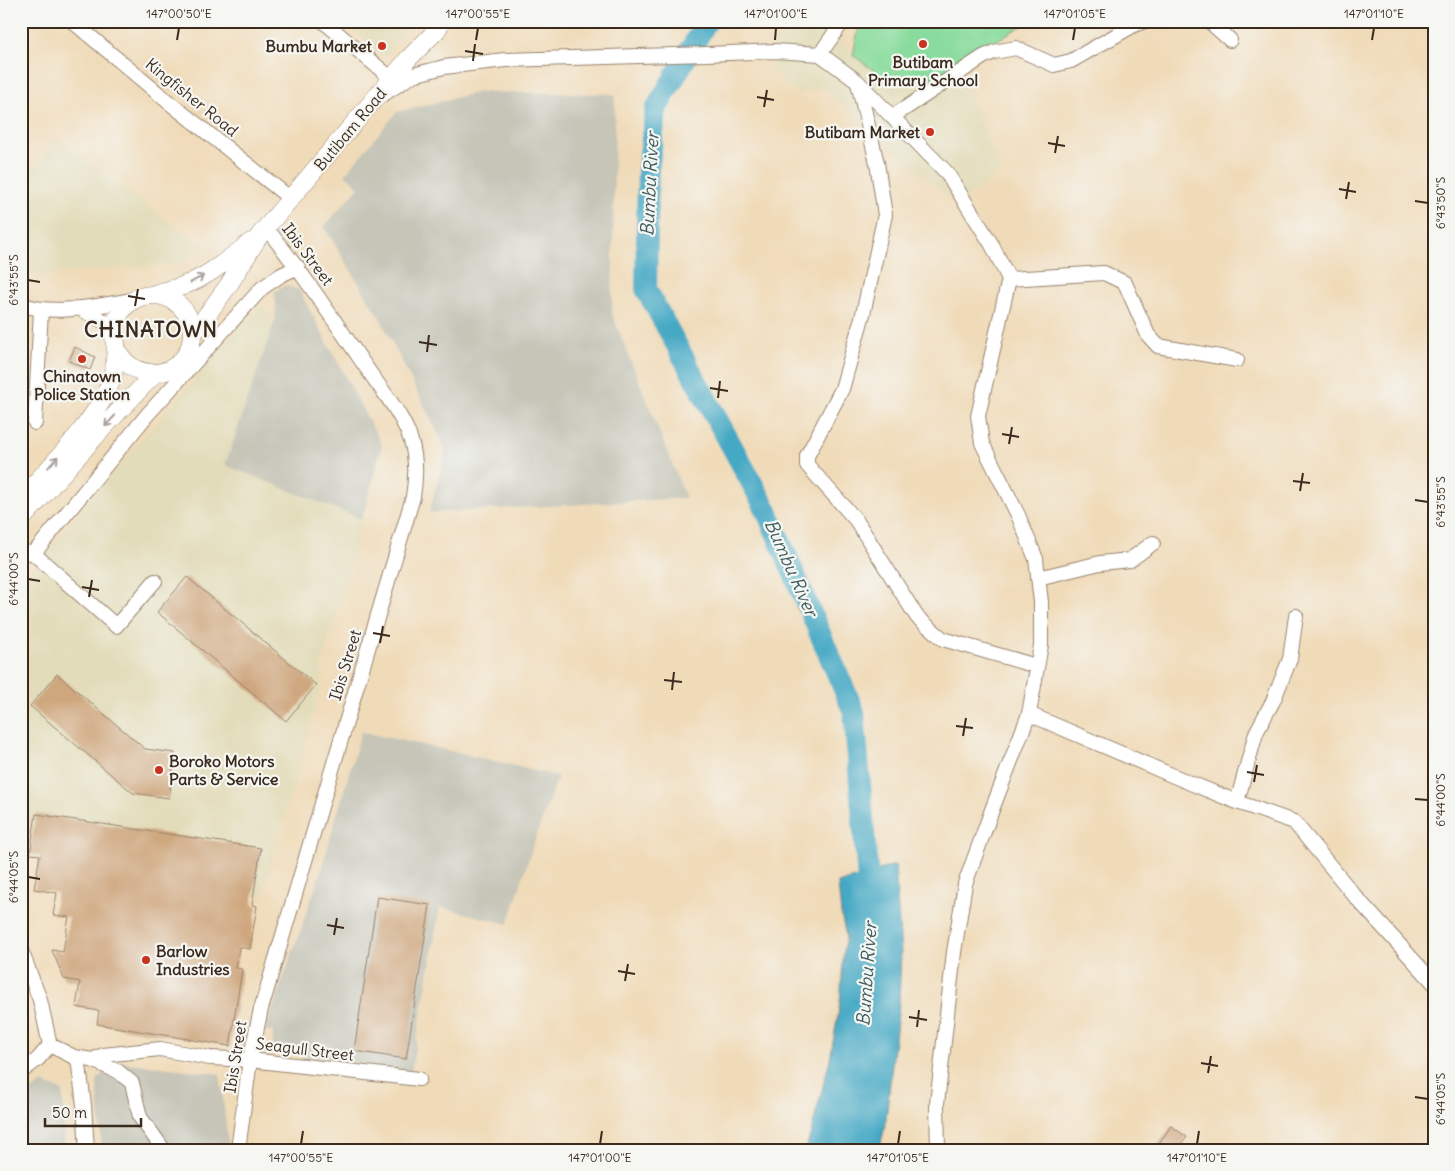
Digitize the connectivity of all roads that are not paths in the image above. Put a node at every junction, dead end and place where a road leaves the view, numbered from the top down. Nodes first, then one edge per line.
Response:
1 (72, 21) edge
2 (323, 21) edge
3 (442, 21) edge
4 (843, 21) edge
5 (1145, 21) edge
6 (1209, 21) edge
7 (1230, 40) dead end
8 (820, 54) junction
9 (392, 79) junction
10 (858, 82) junction
11 (373, 101) junction
12 (892, 117) junction
13 (291, 200) junction
14 (262, 232) junction
15 (298, 267) junction
16 (1009, 279) junction
17 (152, 295) junction
18 (134, 300) junction
19 (21, 304) edge
20 (79, 308) junction
21 (41, 310) junction
22 (193, 334) junction
23 (115, 337) junction
24 (1237, 360) dead end
25 (155, 372) junction
26 (35, 423) dead end
27 (21, 499) edge
28 (21, 520) edge
29 (1153, 543) dead end
30 (27, 552) edge
31 (1038, 578) junction
32 (155, 581) dead end
33 (1296, 616) dead end
34 (1036, 666) junction
35 (1029, 714) junction
36 (1237, 802) junction
37 (21, 950) edge
38 (1434, 983) edge
39 (50, 1045) junction
40 (85, 1059) junction
41 (250, 1060) junction
42 (21, 1072) edge
43 (419, 1079) dead end
44 (87, 1150) edge
45 (162, 1150) edge
46 (238, 1150) edge
47 (938, 1150) edge

1 - 13 street, Kingfisher Road
2 - 9 street
3 - 9 main road, Butibam Road
4 - 8 street
5 - 12 street
6 - 7 street
8 - 10 street
8 - 11 street
9 - 11 main road, Butibam Road
10 - 12 street
10 - 34 street
11 - 13 main road, Butibam Road
12 - 16 street
13 - 14 main road, Butibam Road
14 - 15 street, Ibis Street
17 -> 14 main road, Butibam Road
14 - 22 main road, Butibam Road
15 - 30 street
15 - 41 street, Ibis Street
16 - 24 street
16 - 31 street
17 - 18 main road
17 - 22 main road
18 - 20 street
18 - 23 main road
19 - 21 street
20 - 21 street
20 - 23 street
21 - 26 street
22 - 25 main road
23 - 25 main road
27 -> 23 main road
25 -> 28 main road
29 - 31 street
30 - 32 street
31 - 34 street
33 - 36 street
34 - 35 street
35 - 36 street
35 - 47 street
36 - 38 street
37 - 39 street
39 - 40 street
39 - 42 street
40 - 41 street, Seagull Street
40 - 44 street
40 - 45 street
41 - 43 street, Seagull Street
41 - 46 street, Ibis Street

